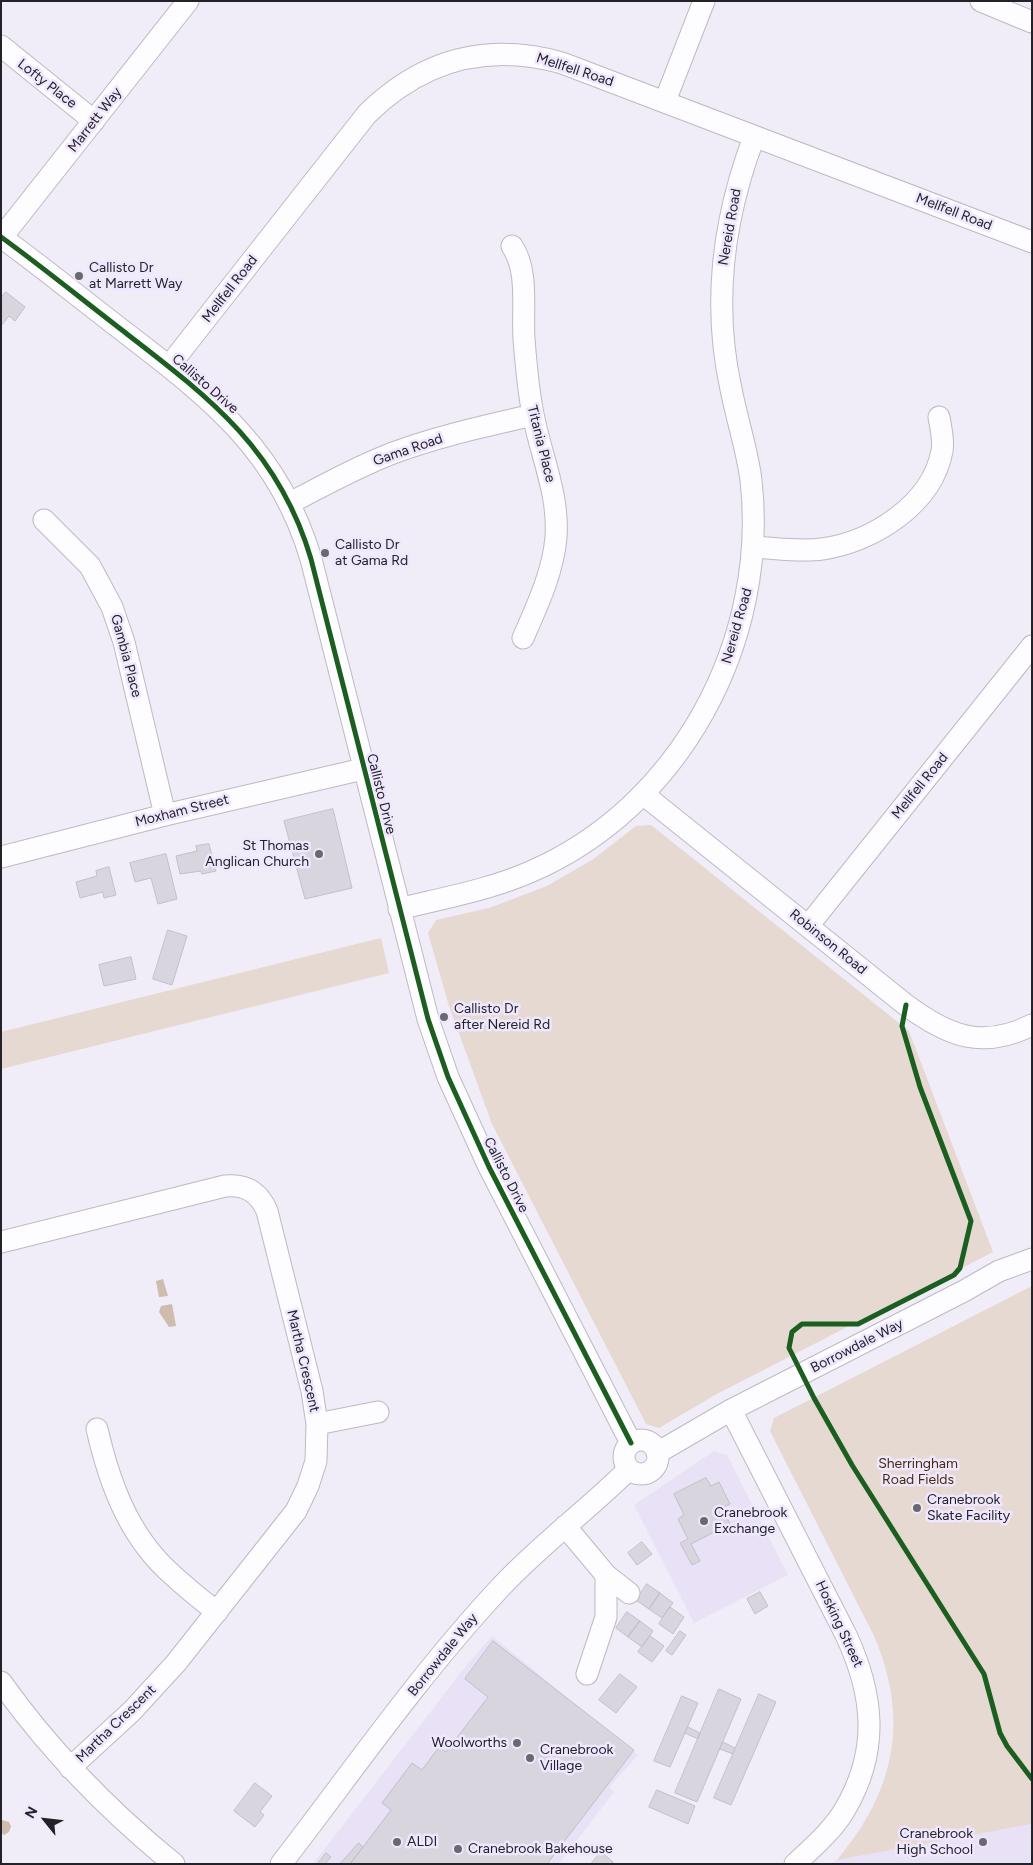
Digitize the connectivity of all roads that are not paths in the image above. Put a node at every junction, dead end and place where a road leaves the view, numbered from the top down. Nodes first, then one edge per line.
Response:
1 (188, 1) edge
2 (704, 1) edge
3 (981, 1) edge
4 (1032, 22) edge
5 (1, 46) edge
6 (665, 101) junction
7 (94, 121) junction
8 (754, 137) junction
9 (2, 237) edge
10 (1032, 242) edge
11 (512, 246) dead end
12 (169, 366) junction
13 (533, 415) junction
14 (939, 417) dead end
15 (290, 503) junction
16 (44, 520) dead end
17 (753, 547) junction
18 (523, 638) dead end
19 (1032, 646) edge
20 (363, 769) junction
21 (643, 794) junction
22 (165, 815) junction
23 (1, 857) edge
24 (399, 909) junction
25 (808, 926) junction
26 (1032, 1026) edge
27 (1, 1242) edge
28 (1032, 1259) edge
29 (731, 1410) junction
30 (378, 1412) dead end
31 (317, 1424) junction
32 (97, 1429) dead end
33 (631, 1443) junction
34 (657, 1453) junction
35 (629, 1469) junction
36 (565, 1526) junction
37 (606, 1575) junction
38 (629, 1593) dead end
39 (217, 1612) junction
40 (587, 1674) dead end
41 (1, 1682) edge
42 (70, 1768) junction
43 (174, 1864) edge
44 (281, 1864) edge
45 (795, 1864) edge

1 - 7 street, Marrett Way
2 - 6 street
3 - 4 street
5 - 7 street, Lofty Place
6 - 8 street, Mellfell Road
6 - 12 street, Mellfell Road
7 - 9 street, Marrett Way
8 - 10 street, Mellfell Road
8 - 17 street, Nereid Road
9 - 12 street, Callisto Drive
11 - 13 street, Titania Place
12 - 15 street, Callisto Drive
13 - 15 street, Gama Road
13 - 18 street, Titania Place
14 - 17 street
15 - 20 street, Callisto Drive
16 - 22 street, Gambia Place
17 - 21 street, Nereid Road
19 - 25 street, Mellfell Road
20 - 22 street, Moxham Street
20 - 24 street, Callisto Drive
21 - 24 street, Nereid Road
21 - 25 street, Robinson Road
22 - 23 street, Moxham Street
24 - 33 street, Callisto Drive
25 - 26 street, Robinson Road
27 - 31 street, Martha Crescent
28 - 29 street, Borrowdale Way
29 - 34 street, Borrowdale Way
29 - 45 street, Hosking Street
30 - 31 street
31 - 39 street, Martha Crescent
32 - 39 street
33 - 34 street
33 - 35 street
34 - 35 street
35 - 36 street, Borrowdale Way
36 - 37 street
36 - 44 street, Borrowdale Way
37 - 38 street
37 - 40 street
39 - 42 street, Martha Crescent
41 - 42 street
42 - 43 street

